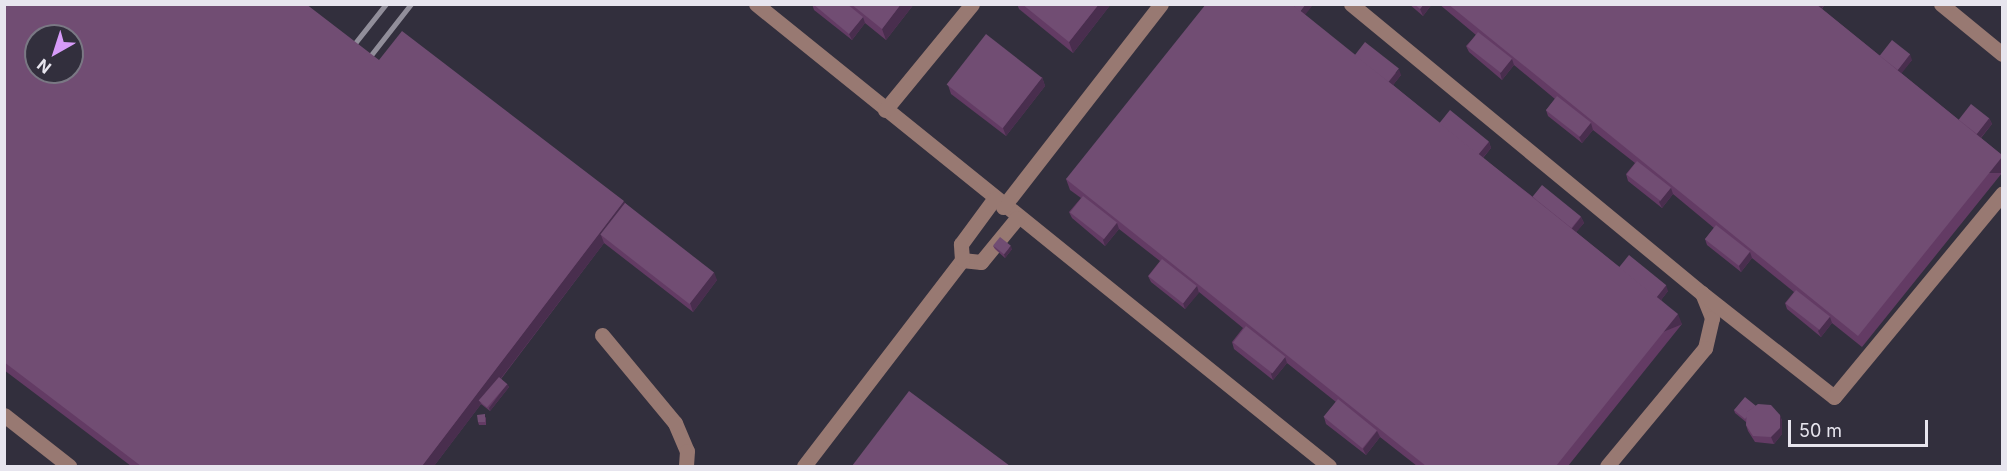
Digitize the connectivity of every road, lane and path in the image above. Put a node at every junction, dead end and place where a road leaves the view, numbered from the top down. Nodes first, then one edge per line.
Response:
1 (756, 4) edge
2 (972, 4) edge
3 (1161, 4) edge
4 (1352, 4) edge
5 (1941, 4) edge
6 (2002, 54) edge
7 (885, 110) junction
8 (2002, 194) edge
9 (999, 203) junction
10 (1017, 218) junction
11 (963, 260) junction
12 (1702, 293) junction
13 (602, 335) dead end
14 (4, 415) edge
15 (69, 466) edge
16 (686, 466) edge
17 (804, 466) edge
18 (1329, 466) edge
19 (1607, 466) edge

1 - 7 lane
2 - 7 lane
3 - 9 lane
4 - 12 lane
5 - 6 lane
7 - 9 lane
8 - 12 lane
9 - 10 lane
9 - 11 lane
10 - 11 lane
10 - 18 lane
11 - 17 lane
12 - 19 lane
13 - 16 lane
14 - 15 lane

